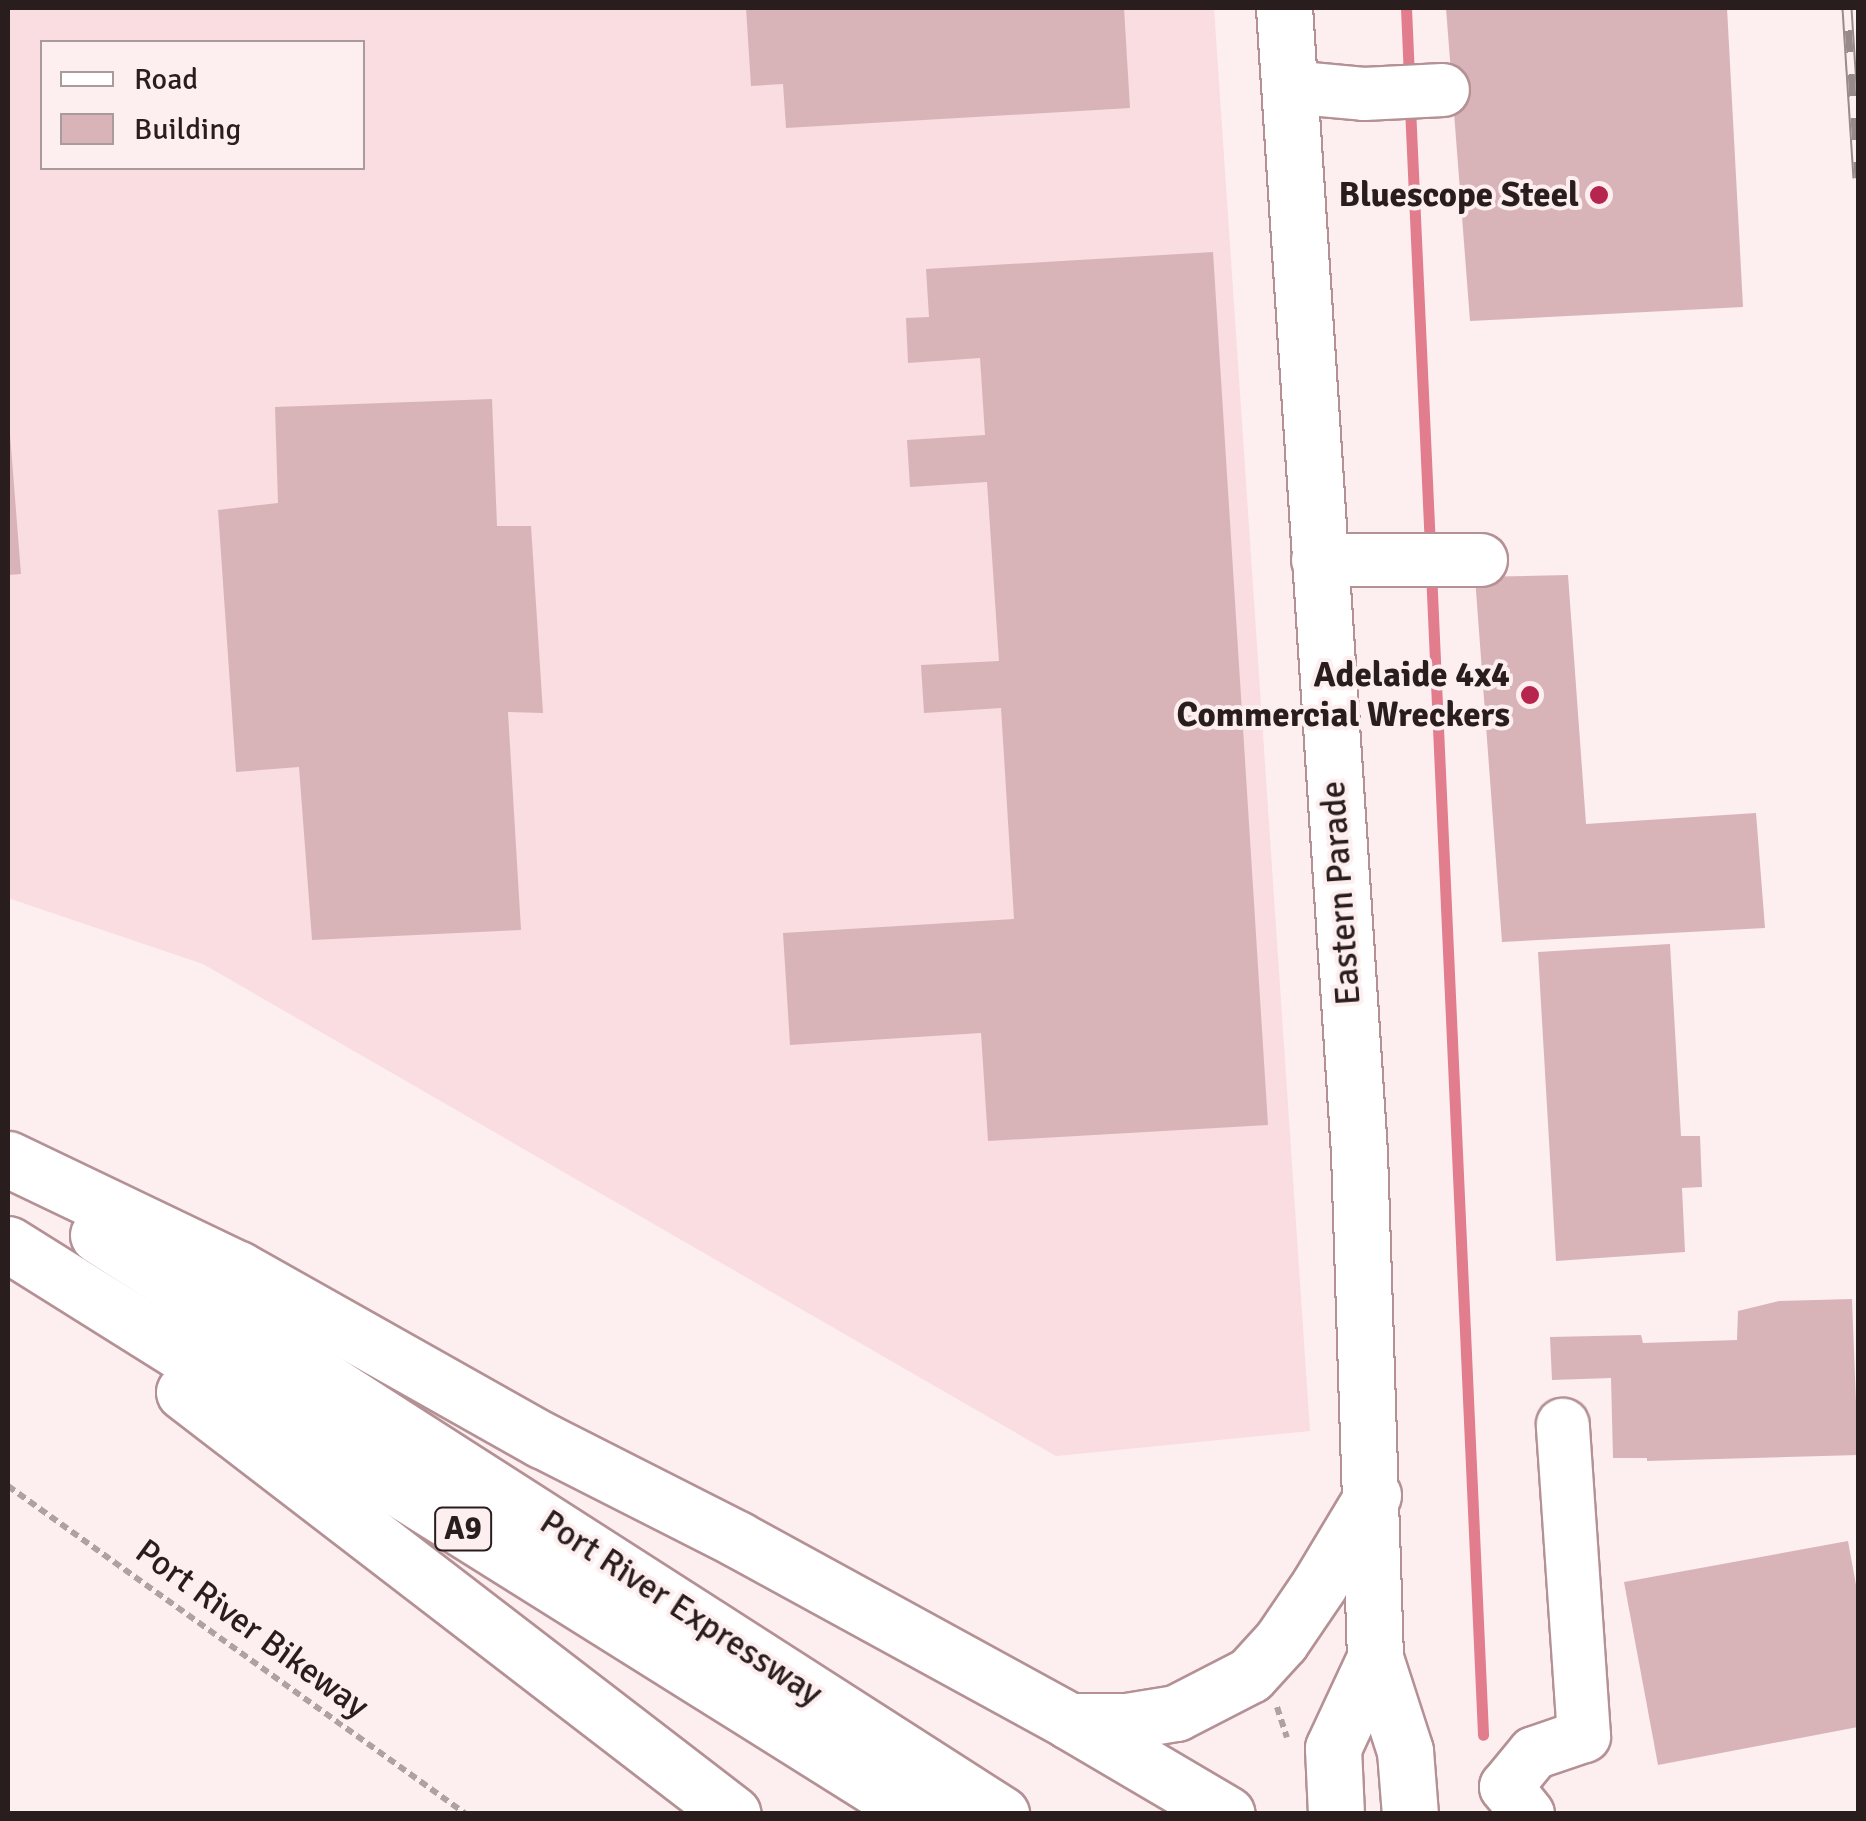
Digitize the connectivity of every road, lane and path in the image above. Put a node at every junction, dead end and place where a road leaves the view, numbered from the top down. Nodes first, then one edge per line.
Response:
1 (1284, 8) edge
2 (1289, 87) junction
3 (1443, 90) dead end
4 (1318, 560) junction
5 (1481, 560) dead end
6 (8, 1159) edge
7 (8, 1176) edge
8 (8, 1244) edge
9 (8, 1257) edge
10 (1564, 1425) dead end
11 (8, 1486) edge
12 (1372, 1495) junction
13 (1375, 1658) junction
14 (1069, 1721) junction
15 (1420, 1804) edge
16 (466, 1814) edge
17 (733, 1814) edge
18 (918, 1814) edge
19 (1001, 1814) edge
20 (1226, 1814) edge
21 (1336, 1814) edge
22 (1528, 1814) edge

1 - 2 main road, Eastern Parade
2 - 3 lane
2 - 4 main road, Eastern Parade
4 - 5 lane
4 - 12 main road, Eastern Parade
6 - 14 main road
7 - 19 main road, Port River Expressway / A9
8 - 18 main road, Port River Expressway / A9
9 - 17 main road
10 - 22 lane
11 - 16 path, Port River Bikeway
12 - 13 main road, Eastern Parade
12 - 14 main road
13 - 15 main road, Eastern Parade
13 - 21 main road, Eastern Parade
14 - 20 main road

